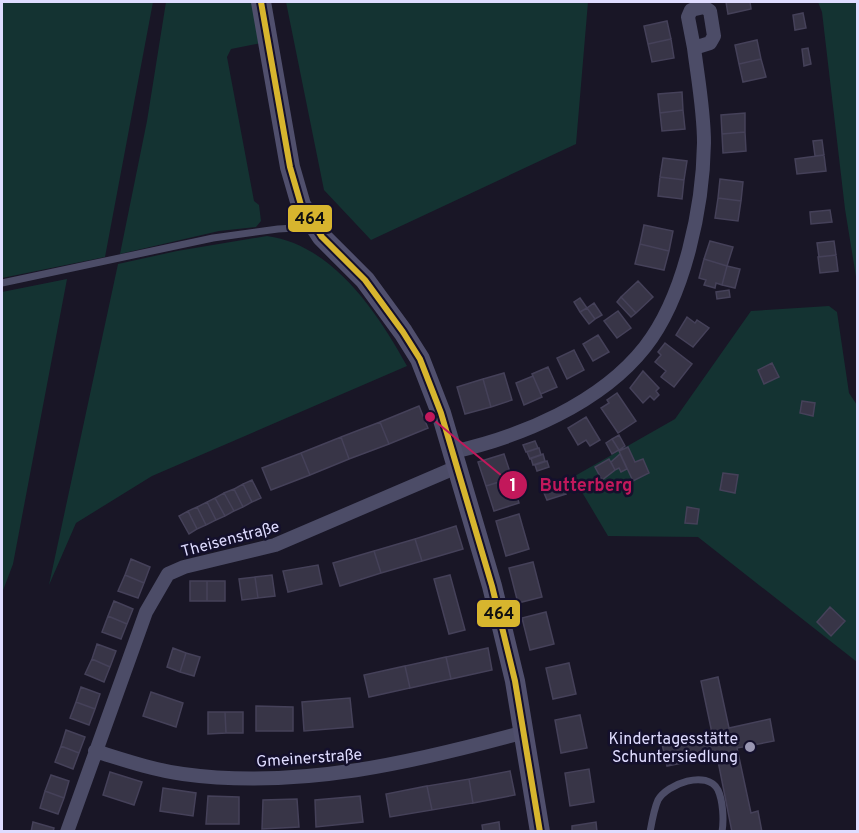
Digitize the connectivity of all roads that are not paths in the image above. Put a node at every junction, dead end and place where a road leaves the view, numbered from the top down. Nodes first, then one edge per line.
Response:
1 (261, 2) edge
2 (694, 48) dead end
3 (309, 218) junction
4 (2, 283) edge
5 (454, 460) junction
6 (525, 732) junction
7 (95, 751) junction
8 (67, 831) edge
9 (540, 831) edge
10 (650, 831) edge
11 (722, 831) edge

1 - 3 street
2 - 5 street, Theisenstraße
3 - 4 lane
3 - 5 street
5 - 6 street
5 - 7 street, Theisenstraße
6 - 7 street, Gmeinerstraße
6 - 9 street
7 - 8 street, Theisenstraße
10 - 11 lane

